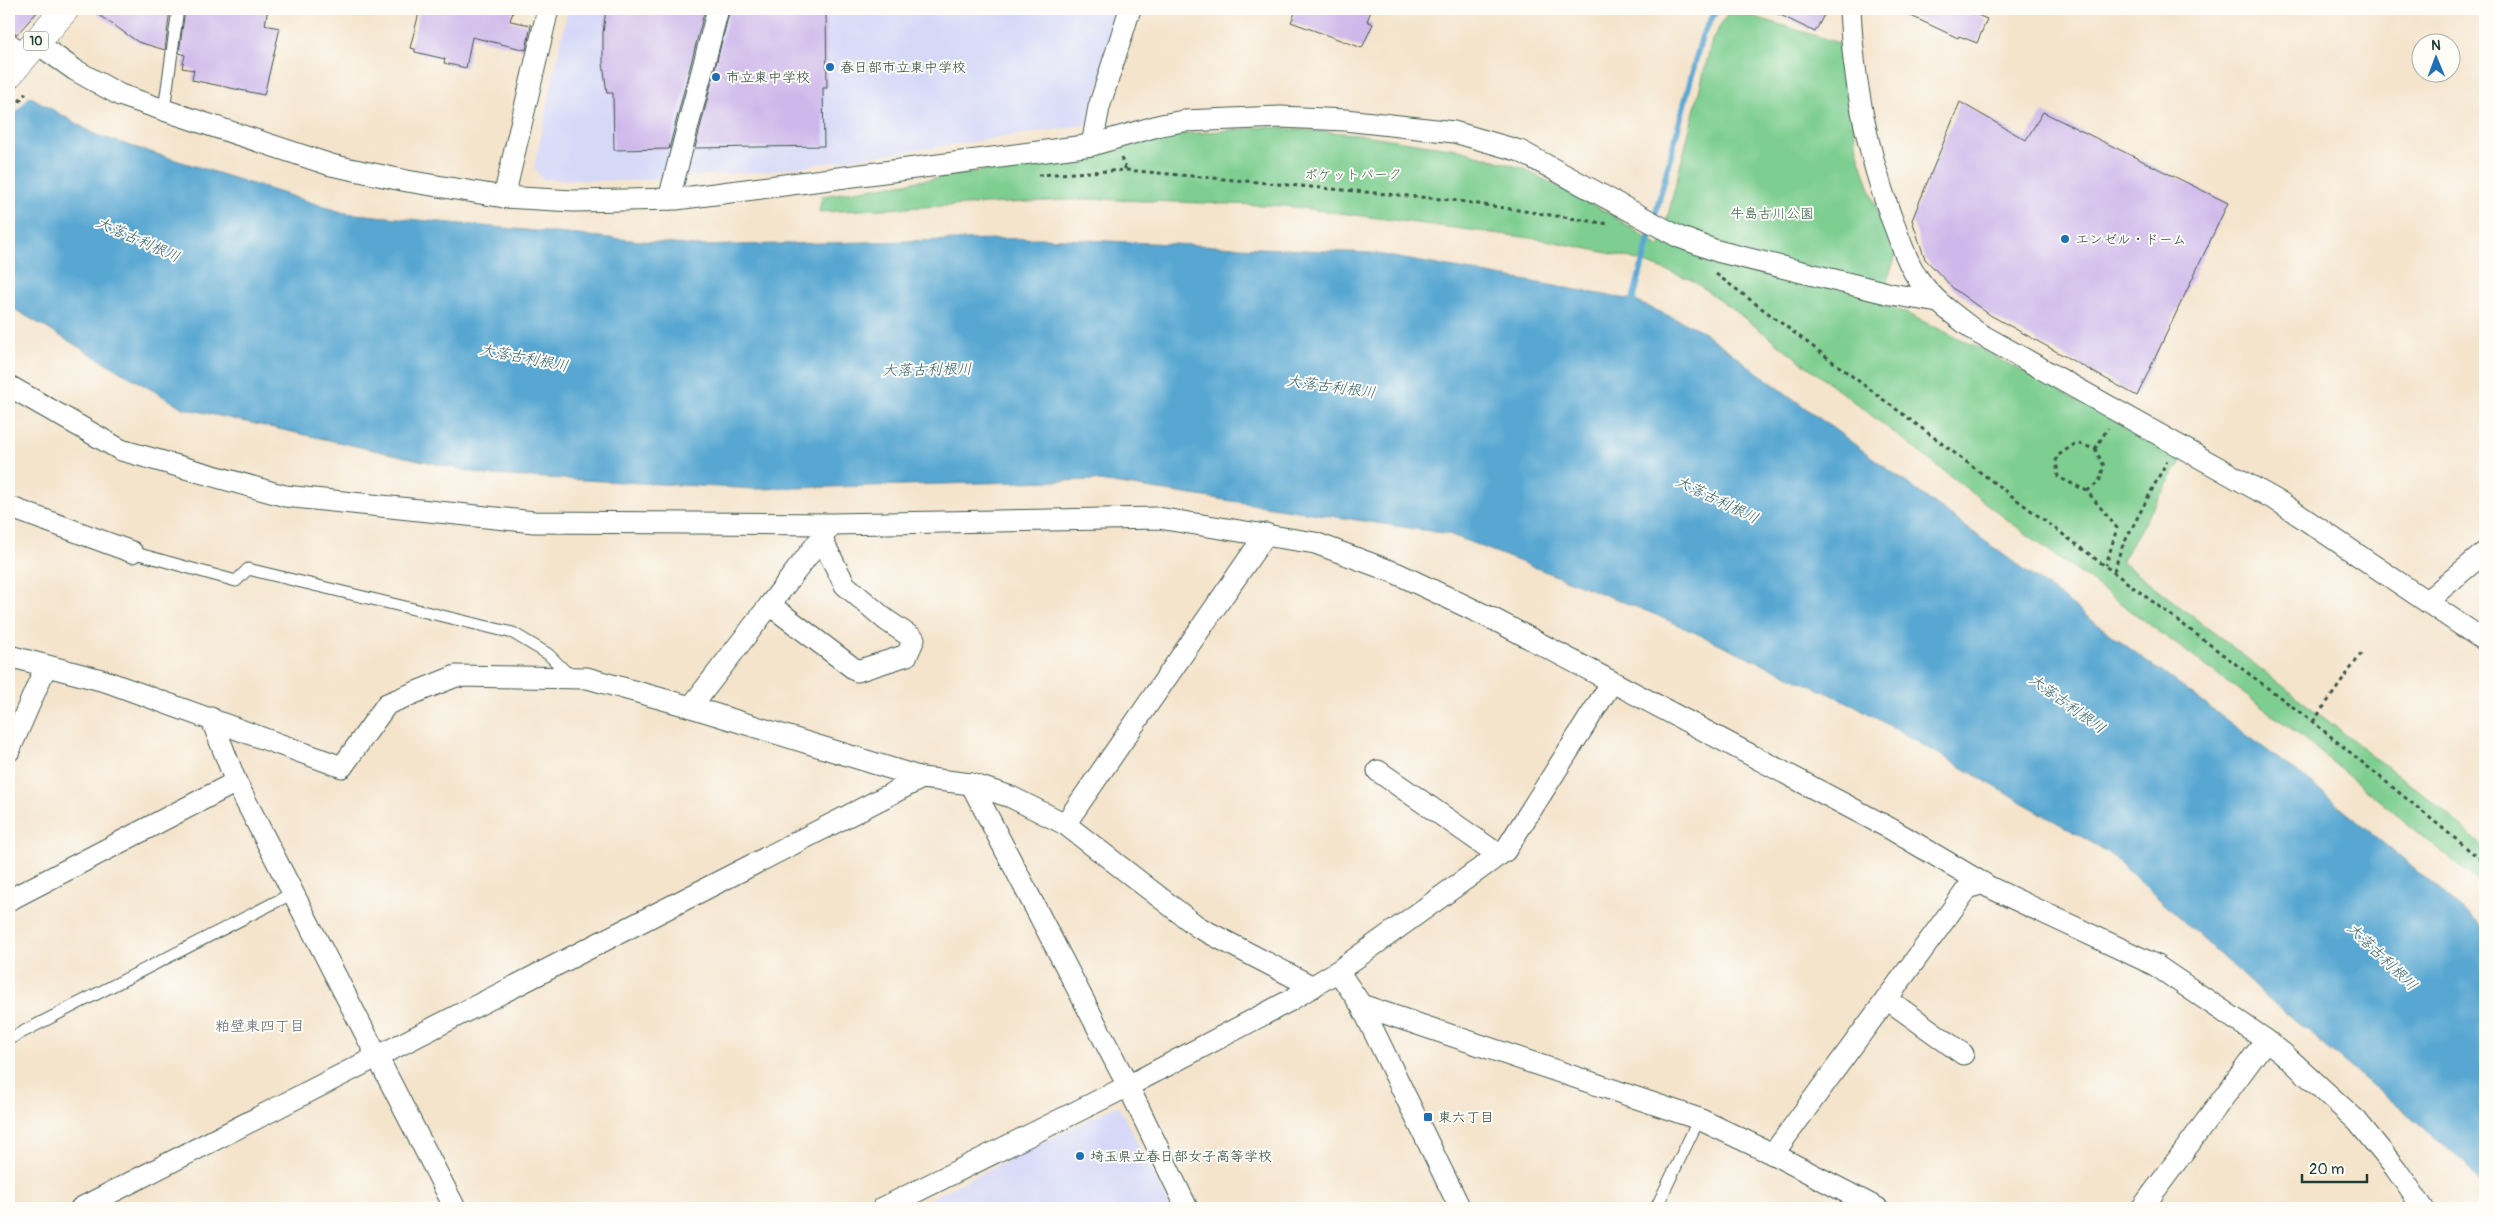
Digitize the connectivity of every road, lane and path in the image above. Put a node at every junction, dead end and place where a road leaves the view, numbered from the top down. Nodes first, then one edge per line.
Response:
1 (65, 9) edge
2 (178, 9) edge
3 (548, 9) edge
4 (718, 9) edge
5 (1130, 9) edge
6 (1850, 9) edge
7 (21, 62) edge
8 (164, 110) junction
9 (9, 114) edge
10 (1092, 146) junction
11 (1033, 176) dead end
12 (504, 197) junction
13 (669, 199) junction
14 (1637, 215) junction
15 (1708, 268) dead end
16 (1938, 302) junction
17 (9, 386) edge
18 (2181, 447) junction
19 (2087, 490) junction
20 (9, 506) edge
21 (827, 531) junction
22 (1266, 534) junction
23 (132, 552) joint
24 (2485, 552) edge
25 (2106, 565) junction
26 (2114, 571) junction
27 (2427, 602) junction
28 (770, 605) junction
29 (2485, 641) edge
30 (2361, 654) dead end
31 (9, 656) edge
32 (46, 666) junction
33 (573, 678) junction
34 (1612, 682) junction
35 (691, 707) junction
36 (212, 718) junction
37 (2313, 722) junction
38 (9, 751) edge
39 (1378, 771) dead end
40 (922, 778) junction
41 (236, 782) junction
42 (971, 784) junction
43 (1065, 824) junction
44 (1499, 855) junction
45 (2485, 863) edge
46 (1983, 884) junction
47 (293, 893) junction
48 (10, 895) edge
49 (1338, 972) junction
50 (1313, 987) junction
51 (1887, 999) junction
52 (1361, 1005) junction
53 (9, 1039) edge
54 (2266, 1040) junction
55 (1963, 1054) dead end
56 (378, 1058) junction
57 (1128, 1086) junction
58 (1699, 1119) junction
59 (1773, 1154) junction
60 (81, 1208) edge
61 (455, 1208) edge
62 (883, 1208) edge
63 (1187, 1208) edge
64 (1460, 1208) edge
65 (1656, 1208) edge
66 (1877, 1208) edge
67 (2142, 1208) edge
68 (2423, 1208) edge

1 - 7 main road, 10
2 - 8 lane
3 - 12 street
4 - 13 street
5 - 10 street
6 - 16 street
7 - 8 street
7 - 9 path
8 - 12 street
10 - 13 street
10 - 14 street
11 - 14 path
12 - 13 street
14 - 16 street
15 - 25 path
16 - 18 street
17 - 21 street
18 - 26 path
18 - 27 street
19 - 19 path
19 - 25 path
20 - 23 street
21 - 22 street
21 - 28 street
21 - 28 street
22 - 34 street
22 - 43 street
23 - 33 lane
24 - 27 street
25 - 26 path
26 - 37 path
27 - 29 street
28 - 35 street
30 - 37 path
31 - 32 street
32 - 36 street
32 - 38 street
33 - 35 street
33 - 36 street
34 - 44 street
34 - 46 street
35 - 40 street
36 - 41 street
37 - 45 path
39 - 44 street
40 - 42 street
40 - 56 street
41 - 47 street
41 - 48 street
42 - 43 street
42 - 57 street
43 - 50 street
44 - 49 street
46 - 51 street
46 - 54 street
47 - 53 lane
47 - 56 street
49 - 50 street
49 - 52 street
50 - 57 street
51 - 55 street
51 - 59 street
52 - 58 street
52 - 64 street
54 - 67 street
54 - 68 street
56 - 60 street
56 - 61 street
57 - 62 street
57 - 63 street
58 - 59 street
58 - 65 lane
59 - 66 street

